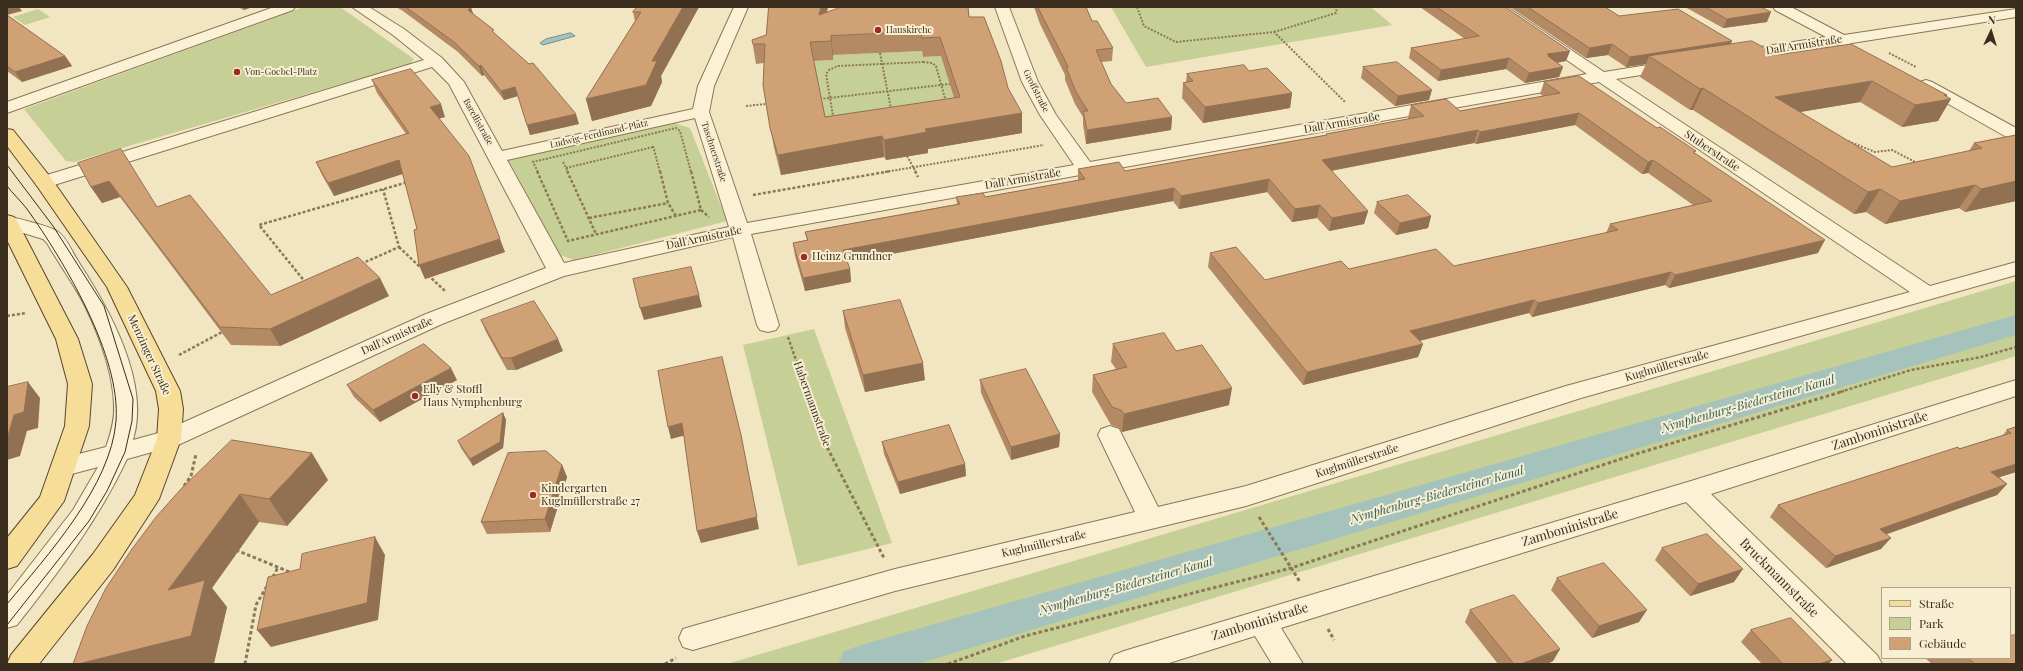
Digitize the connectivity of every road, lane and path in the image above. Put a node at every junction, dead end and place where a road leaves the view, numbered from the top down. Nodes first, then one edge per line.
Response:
1 (288, 7) edge
2 (359, 7) edge
3 (741, 7) edge
4 (1002, 7) edge
5 (1137, 7) edge
6 (1337, 7) edge
7 (1497, 7) edge
8 (1780, 7) edge
9 (2016, 13) edge
10 (1274, 32) junction
11 (1842, 39) junction
12 (1862, 50) edge
13 (880, 53) edge
14 (1725, 58) edge
15 (436, 61) junction
16 (1693, 63) edge
17 (882, 64) junction
18 (1600, 77) junction
19 (1911, 77) edge
20 (950, 84) edge
21 (941, 85) junction
22 (888, 91) junction
23 (830, 97) junction
24 (819, 99) edge
25 (766, 104) edge
26 (1347, 104) dead end
27 (746, 106) dead end
28 (7, 108) edge
29 (701, 112) junction
30 (892, 114) edge
31 (893, 122) junction
32 (895, 127) edge
33 (7, 134) edge
34 (654, 134) junction
35 (2016, 135) edge
36 (1841, 141) edge
37 (1044, 145) dead end
38 (653, 147) junction
39 (560, 156) junction
40 (908, 156) edge
41 (497, 157) junction
42 (1923, 162) edge
43 (913, 167) junction
44 (566, 168) junction
45 (1085, 168) junction
46 (919, 178) dead end
47 (412, 181) edge
48 (44, 182) junction
49 (383, 189) junction
50 (748, 195) dead end
51 (668, 203) junction
52 (676, 216) junction
53 (589, 218) junction
54 (7, 222) edge
55 (740, 230) junction
56 (596, 234) junction
57 (399, 247) junction
58 (357, 265) edge
59 (2016, 268) edge
60 (422, 269) edge
61 (558, 271) junction
62 (428, 274) edge
63 (110, 278) junction
64 (308, 286) edge
65 (446, 291) dead end
66 (1927, 294) junction
67 (93, 303) junction
68 (25, 306) dead end
69 (7, 316) edge
70 (768, 325) joint
71 (230, 328) edge
72 (2016, 347) edge
73 (176, 357) dead end
74 (2016, 388) edge
75 (1110, 436) dead end
76 (169, 439) junction
77 (115, 455) junction
78 (64, 467) junction
79 (1691, 491) junction
80 (1151, 518) junction
81 (1261, 520) dead end
82 (230, 550) dead end
83 (7, 558) edge
84 (1286, 560) dead end
85 (278, 567) junction
86 (298, 576) edge
87 (895, 580) junction
88 (7, 616) edge
89 (1262, 622) junction
90 (693, 638) dead end
91 (21, 664) edge
92 (245, 664) edge
93 (948, 664) edge
94 (1124, 664) edge
95 (1288, 664) edge
96 (1867, 664) edge

1 - 28 street
2 - 15 street, Barellistraße
3 - 29 street, Taschnerstraße
4 - 45 street, Groffstraße
5 - 10 path
6 - 10 path
7 - 18 street, Stuberstraße
8 - 11 street
9 - 11 street, Dall'Armistraße
10 - 26 path
11 - 12 street
11 - 14 street, Dall'Armistraße
13 - 17 path
15 - 41 street, Barellistraße
15 - 48 street
16 - 18 street, Dall'Armistraße
17 - 21 path
17 - 22 path
17 - 23 path
18 - 45 street, Dall'Armistraße
18 - 66 street, Stuberstraße
19 - 35 street
20 - 21 path
21 - 22 path
21 - 31 path
22 - 23 path
22 - 30 path
23 - 24 path
23 - 31 path
25 - 27 path
29 - 41 street, Ludwig-Ferdinand-Platz
29 - 55 street, Taschnerstraße
31 - 32 path
33 - 48 main road, Menzinger Straße
34 - 38 path
34 - 39 path
34 - 52 path
36 - 42 path
37 - 43 path
38 - 44 path
38 - 51 path
39 - 44 path
39 - 56 path
40 - 43 path
41 - 61 street, Barellistraße
43 - 46 path
43 - 50 path
44 - 53 path
45 - 55 street, Dall'Armistraße
47 - 49 path
48 - 63 main road, Menzinger Straße
49 - 57 path
49 - 64 path
51 - 52 path
51 - 53 path
52 - 56 path
53 - 56 path
54 - 67 street
54 - 78 main road
55 - 61 street, Dall'Armistraße
55 - 70 street
57 - 58 path
57 - 60 path
59 - 66 street, Kuglmüllerstraße
61 - 76 street, Dall'Armistraße
62 - 65 path
63 - 67 street
63 - 76 main road, Menzinger Straße
66 - 80 street, Kuglmüllerstraße
67 - 77 street
68 - 69 path
70 - 87 path, Habermannstraße
71 - 73 path
72 - 93 path
74 - 79 street, Zamboninistraße
75 - 80 street
76 - 77 street, Dall'Armistraße
76 - 91 main road, Menzinger Straße
77 - 78 street, Dall'Armistraße
77 - 88 street
78 - 83 main road
79 - 89 street, Zamboninistraße
79 - 96 street, Bruckmannstraße
80 - 87 street, Kuglmüllerstraße
81 - 84 path
82 - 85 path
85 - 86 path
85 - 92 path
87 - 90 street, Kuglmüllerstraße
89 - 94 street, Zamboninistraße
89 - 95 street

